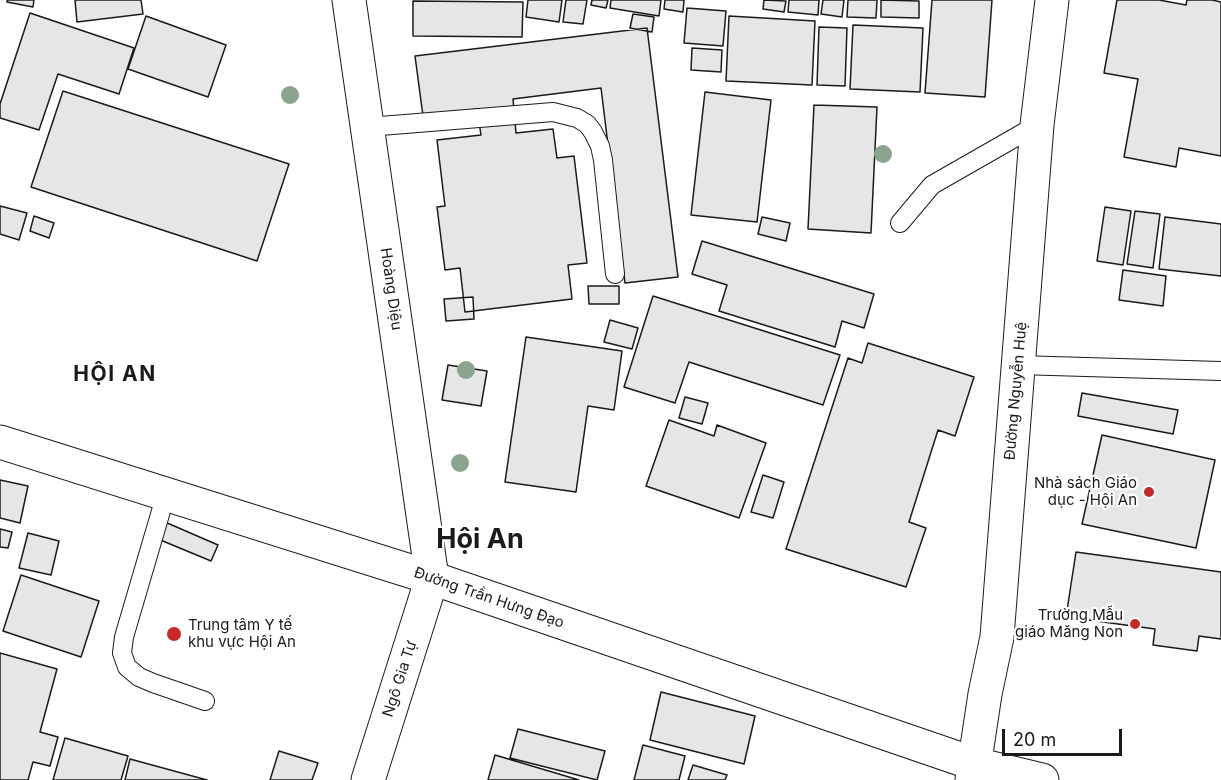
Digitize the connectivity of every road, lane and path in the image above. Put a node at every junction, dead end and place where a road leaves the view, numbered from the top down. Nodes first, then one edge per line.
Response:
1 (350, 0) edge
2 (1052, 0) edge
3 (1038, 125) junction
4 (368, 127) junction
5 (900, 223) dead end
6 (615, 274) dead end
7 (1018, 365) junction
8 (1221, 371) edge
9 (0, 442) edge
10 (166, 494) junction
11 (432, 578) junction
12 (204, 701) dead end
13 (974, 772) edge
14 (368, 780) edge
15 (1042, 780) edge

1 - 4 street, Hoàng Diệu
2 - 3 street, Đường Nguyễn Huệ
3 - 5 lane
3 - 7 street, Đường Nguyễn Huệ
4 - 6 lane
4 - 11 street, Hoàng Diệu
7 - 8 lane
7 - 13 street, Đường Nguyễn Huệ
9 - 10 street, Đường Trần Hưng Đạo
10 - 11 street, Đường Trần Hưng Đạo
10 - 12 lane
11 - 13 street, Đường Trần Hưng Đạo
11 - 14 street, Ngô Gia Tự
13 - 15 street, Đường Trần Hưng Đạo

